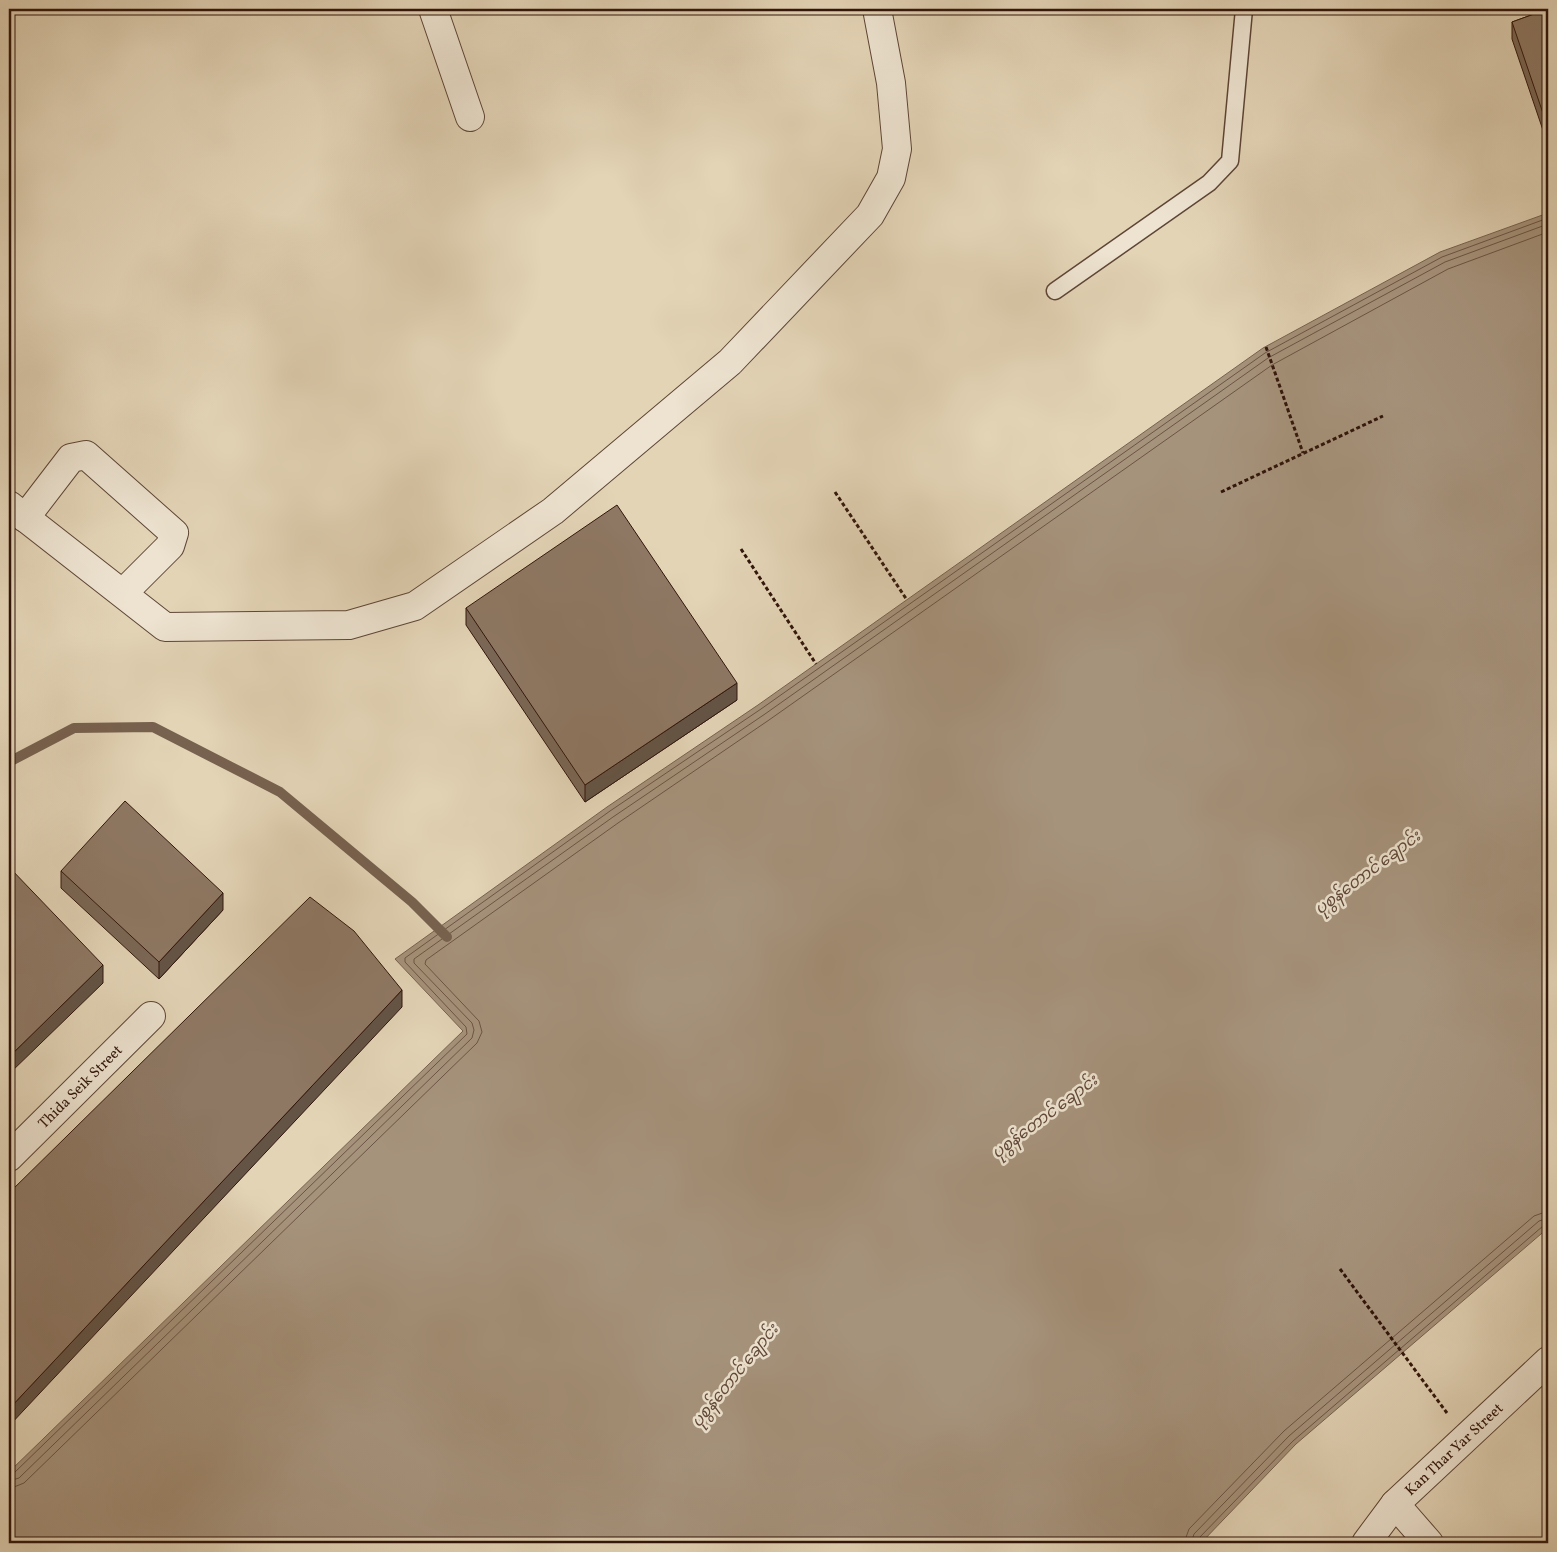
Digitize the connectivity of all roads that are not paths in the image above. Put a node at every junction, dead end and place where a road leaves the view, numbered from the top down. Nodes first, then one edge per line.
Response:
1 (433, 9) edge
2 (876, 9) edge
3 (1244, 9) edge
4 (470, 118) dead end
5 (1055, 291) dead end
6 (17, 512) edge
7 (123, 594) junction
8 (151, 1016) dead end
9 (9, 1157) edge
10 (1548, 1361) edge
11 (1395, 1504) junction
12 (1366, 1543) edge
13 (1429, 1543) edge

1 - 4 street
2 - 7 street
3 - 5 lane
6 - 7 street
6 - 7 street
8 - 9 street, Thida Seik Street
10 - 11 street, Kan Thar Yar Street
11 - 12 street, Kan Thar Yar Street
11 - 13 street

